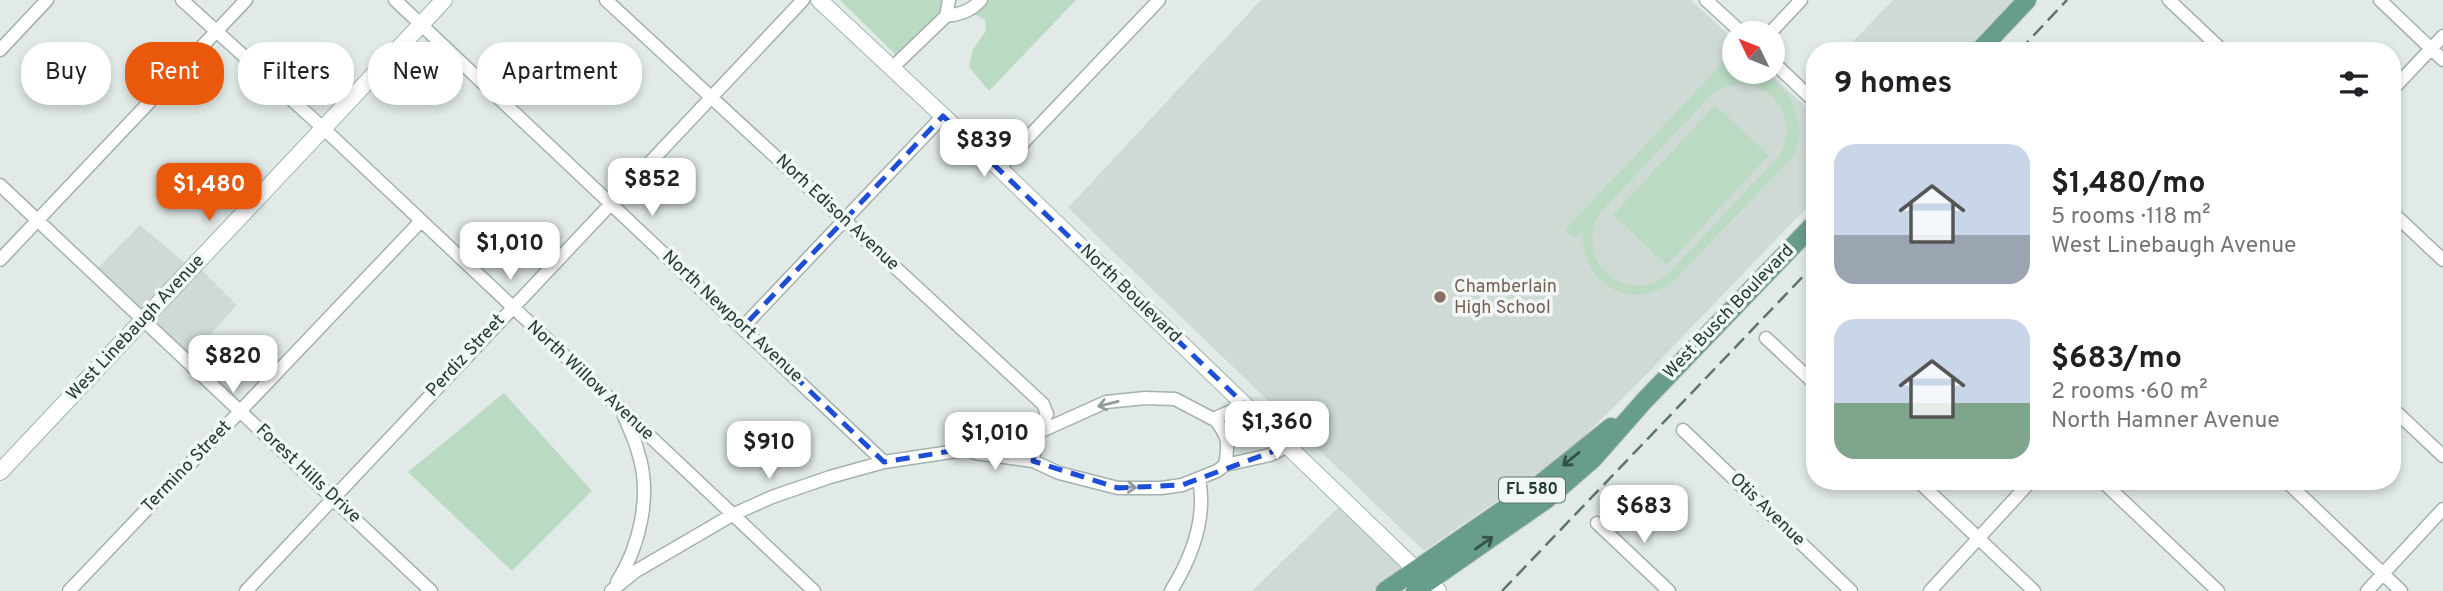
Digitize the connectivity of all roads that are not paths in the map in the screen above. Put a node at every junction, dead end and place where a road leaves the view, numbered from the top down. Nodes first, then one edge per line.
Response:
1 (47, 0) edge
2 (182, 0) edge
3 (246, 0) edge
4 (395, 0) edge
5 (444, 0) edge
6 (606, 0) edge
7 (803, 0) edge
8 (819, 0) edge
9 (949, 0) edge
10 (981, 0) edge
11 (1159, 0) edge
12 (1706, 0) edge
13 (1801, 0) edge
14 (2027, 0) edge
15 (2169, 0) edge
16 (2379, 0) edge
17 (946, 16) junction
18 (1729, 21) edge
19 (1781, 21) edge
20 (421, 24) junction
21 (217, 30) junction
22 (2443, 36) edge
23 (1987, 42) edge
24 (2213, 42) edge
25 (2431, 48) junction
26 (0, 50) edge
27 (2443, 60) edge
28 (892, 68) junction
29 (1785, 73) edge
30 (2401, 80) edge
31 (1806, 93) edge
32 (710, 97) junction
33 (943, 116) junction
34 (323, 128) junction
35 (999, 168) junction
36 (0, 185) edge
37 (611, 203) junction
38 (37, 220) junction
39 (845, 220) junction
40 (2401, 220) edge
41 (421, 222) junction
42 (1806, 232) edge
43 (0, 260) edge
44 (2443, 260) edge
45 (512, 307) junction
46 (144, 319) junction
47 (743, 327) junction
48 (1766, 338) dead end
49 (1806, 376) edge
50 (1644, 401) junction
51 (1245, 405) junction
52 (240, 411) junction
53 (622, 411) junction
54 (2401, 416) edge
55 (1215, 418) junction
56 (1683, 430) dead end
57 (1037, 433) junction
58 (1287, 446) junction
59 (961, 451) junction
60 (2443, 456) edge
61 (1033, 461) junction
62 (884, 462) junction
63 (1225, 466) junction
64 (0, 472) edge
65 (1199, 479) junction
66 (1927, 490) edge
67 (2023, 490) edge
68 (2111, 490) edge
69 (2295, 490) edge
70 (333, 497) junction
71 (2443, 509) edge
72 (732, 515) junction
73 (1597, 523) dead end
74 (1978, 538) junction
75 (1414, 569) junction
76 (2383, 574) junction
77 (1427, 588) edge
78 (69, 591) edge
79 (246, 591) edge
80 (431, 591) edge
81 (611, 591) edge
82 (814, 591) edge
83 (1171, 591) edge
84 (1385, 591) edge
85 (1668, 591) edge
86 (1851, 591) edge
87 (1930, 591) edge
88 (2035, 591) edge
89 (2218, 591) edge
90 (2367, 591) edge
91 (2401, 591) edge

1 - 26 street
2 - 21 street, North Willow Avenue
3 - 21 street
4 - 20 street, North Newport Avenue
5 - 20 street, West Linebaugh Avenue
6 - 32 street, Norh Edison Avenue
7 - 32 street, Perdiz Street
8 - 28 street, North Boulevard
9 - 17 street
10 - 17 street
11 - 35 street
12 - 18 street
13 - 19 street
14 - 23 main road
15 - 24 street
16 - 25 street
17 - 28 street
20 - 34 street, West Linebaugh Avenue
20 - 37 street, North Newport Avenue
21 - 34 street, North Willow Avenue
21 - 38 street
22 - 25 street
25 - 27 street
25 - 30 street
28 - 33 street, North Boulevard
29 - 31 street
32 - 37 street, Perdiz Street
32 - 39 street, Norh Edison Avenue
33 - 35 street, North Boulevard
33 - 39 street
34 - 41 street, North Willow Avenue
34 - 46 street, West Linebaugh Avenue
35 - 51 street, North Boulevard
36 - 38 street, Forest Hills Drive
37 - 45 street, Perdiz Street
37 - 47 street, North Newport Avenue
38 - 43 street
38 - 46 street, Forest Hills Drive
39 - 47 street
39 - 57 street, Norh Edison Avenue
40 - 44 street
41 - 45 street, North Willow Avenue
41 - 52 street, Termino Street
42 - 50 main road, West Busch Boulevard / FL 580
45 - 53 street, North Willow Avenue
45 - 70 street, Perdiz Street
46 - 52 street, Forest Hills Drive
46 - 64 street, West Linebaugh Avenue
47 - 62 street, North Newport Avenue
48 - 49 street
50 -> 75 main road, West Busch Boulevard / FL 580
77 -> 50 main road, West Busch Boulevard / FL 580
51 - 55 street
51 - 58 street, North Boulevard
52 - 70 street, Forest Hills Drive
52 - 78 street, Termino Street
53 - 72 street, North Willow Avenue
53 - 81 street
54 - 60 street
55 -> 57 street
55 - 63 street
56 - 86 street, Otis Avenue
57 - 59 street
57 - 61 street
58 - 63 street
58 - 75 street, North Boulevard
59 - 61 street
59 - 62 street
61 -> 65 street
62 - 72 street
63 - 65 street
65 - 83 street
66 - 74 street
67 - 74 street
68 - 89 street
69 - 76 street
70 - 79 street, Perdiz Street
70 - 80 street, Forest Hills Drive
71 - 76 street
72 - 81 street
72 - 82 street, North Willow Avenue
73 - 85 street
74 - 87 street
74 - 88 street
75 - 77 street, North Boulevard
75 - 84 main road, West Busch Boulevard / FL 580
76 - 90 street
76 - 91 street

